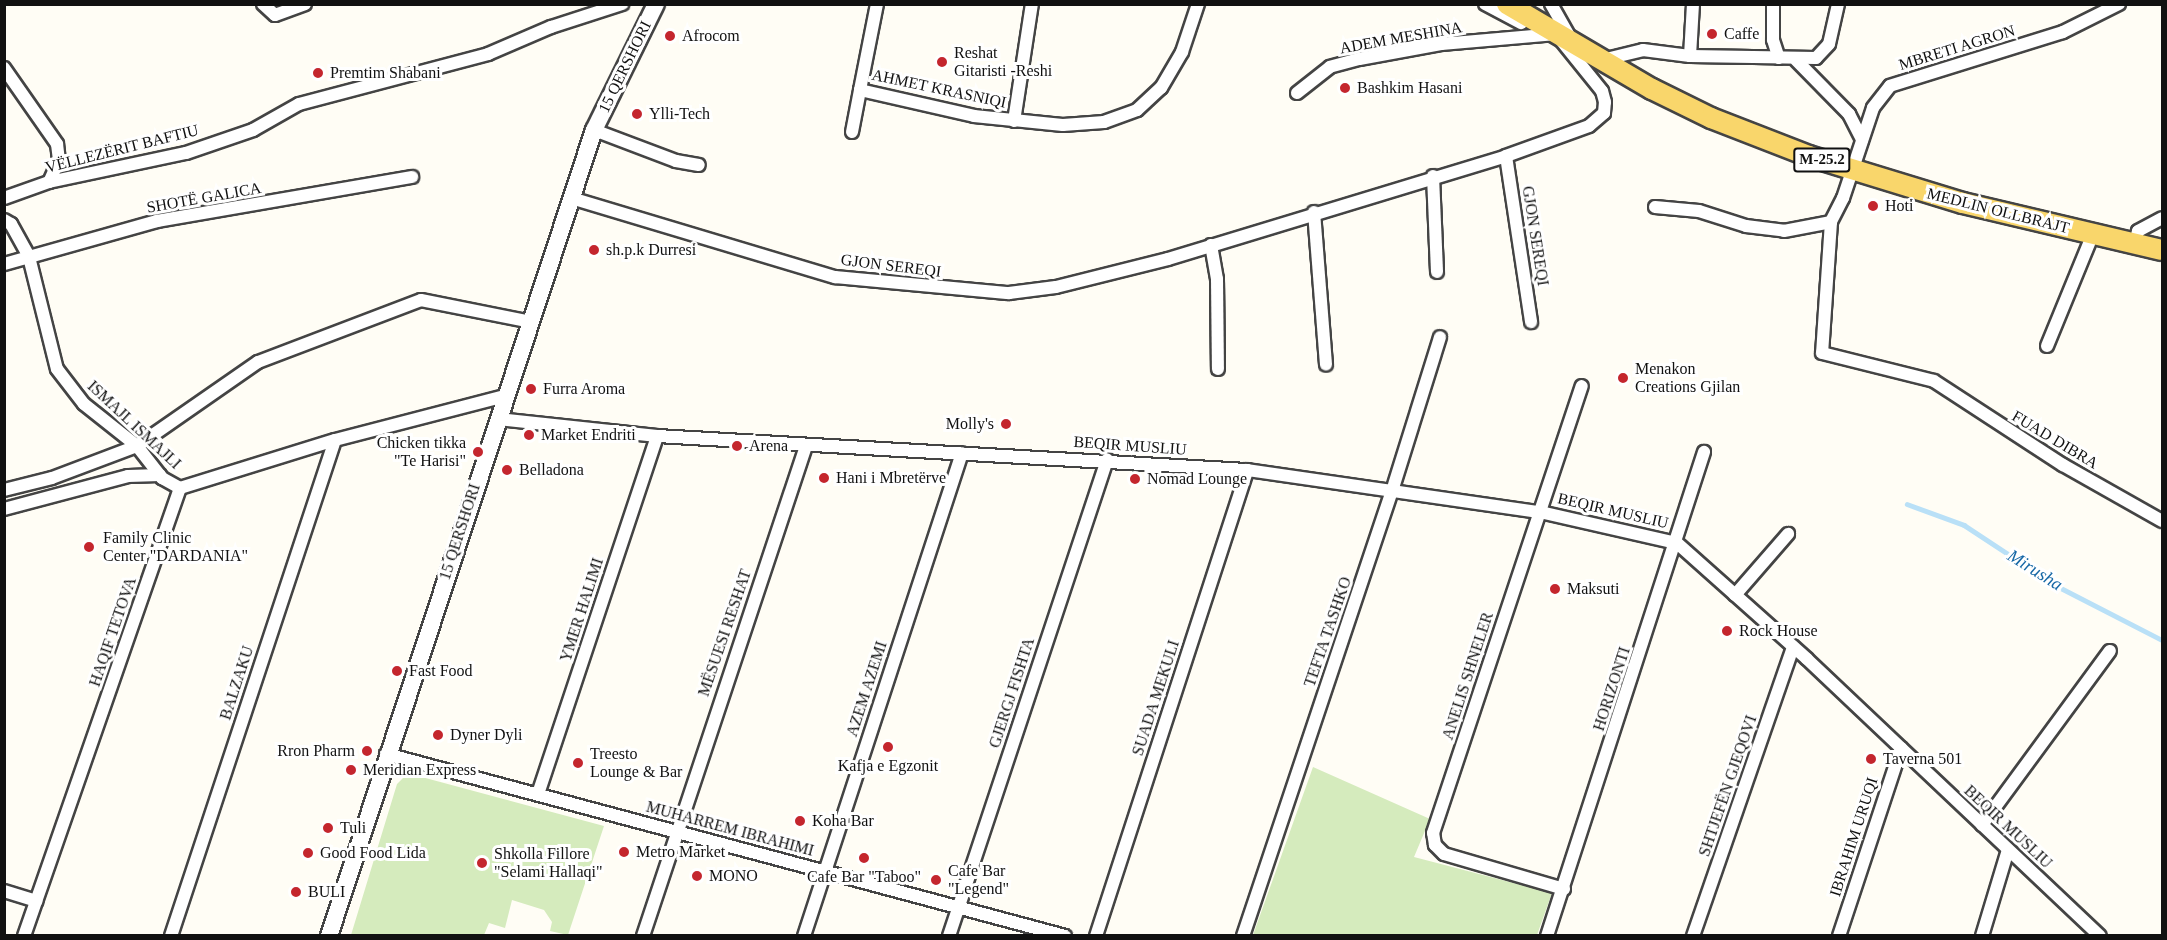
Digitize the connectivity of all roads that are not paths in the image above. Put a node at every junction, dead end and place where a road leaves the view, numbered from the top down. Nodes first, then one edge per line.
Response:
1 (263, 4) edge
2 (305, 4) edge
3 (622, 4) edge
4 (877, 4) edge
5 (1032, 4) edge
6 (1198, 4) edge
7 (1485, 4) edge
8 (1507, 4) edge
9 (1551, 4) edge
10 (1693, 4) edge
11 (1773, 4) edge
12 (1838, 4) edge
13 (2119, 4) edge
14 (653, 5) edge
15 (1551, 32) junction
16 (1574, 45) junction
17 (1690, 56) junction
18 (1779, 58) junction
19 (1602, 60) junction
20 (1796, 60) junction
21 (4, 68) edge
22 (860, 90) junction
23 (1297, 93) dead end
24 (1014, 121) junction
25 (594, 130) junction
26 (852, 132) dead end
27 (1862, 140) junction
28 (1506, 156) junction
29 (699, 165) dead end
30 (1852, 170) junction
31 (1433, 176) junction
32 (412, 177) dead end
33 (49, 182) junction
34 (4, 198) edge
35 (571, 198) junction
36 (1655, 207) dead end
37 (1314, 212) junction
38 (2163, 218) edge
39 (4, 220) edge
40 (1831, 222) junction
41 (2093, 234) junction
42 (2135, 243) junction
43 (1212, 245) junction
44 (2163, 250) edge
45 (29, 257) junction
46 (4, 264) edge
47 (1437, 272) dead end
48 (531, 322) junction
49 (1531, 322) dead end
50 (1440, 337) dead end
51 (2047, 346) dead end
52 (1326, 365) dead end
53 (1218, 369) dead end
54 (1582, 386) dead end
55 (505, 396) junction
56 (498, 419) junction
57 (657, 436) junction
58 (335, 440) junction
59 (137, 446) junction
60 (806, 446) junction
61 (1704, 452) dead end
62 (962, 453) junction
63 (1107, 460) junction
64 (1247, 470) junction
65 (159, 475) junction
66 (180, 488) junction
67 (1394, 488) junction
68 (4, 490) edge
69 (4, 509) edge
70 (1540, 512) junction
71 (2163, 521) edge
72 (1788, 534) dead end
73 (1677, 543) junction
74 (1735, 594) junction
75 (1793, 647) junction
76 (2110, 651) dead end
77 (1901, 748) junction
78 (386, 754) junction
79 (538, 794) junction
80 (1982, 825) junction
81 (675, 831) junction
82 (2008, 850) junction
83 (825, 871) junction
84 (1564, 889) junction
85 (4, 891) edge
86 (37, 901) junction
87 (958, 907) junction
88 (24, 936) edge
89 (171, 936) edge
90 (329, 936) edge
91 (643, 936) edge
92 (804, 936) edge
93 (949, 936) edge
94 (1065, 936) edge
95 (1096, 936) edge
96 (1243, 936) edge
97 (1547, 936) edge
98 (1693, 936) edge
99 (1839, 936) edge
100 (1982, 936) edge
101 (2100, 936) edge

1 - 2 street
3 - 33 street, VËLLEZËRIT BAFTIU
4 - 22 street, AHMET KRASNIQI
5 - 24 street
6 - 24 street, AHMET KRASNIQI
7 - 15 street, MEDLIN OLLBRAJT
8 - 15 main road, MEDLIN OLLBRAJT / M-25.2
9 - 16 street
10 - 17 street
11 - 18 street
12 - 20 street
13 - 27 street, MBRETI AGRON
14 - 25 street, 15 QERSHORI
15 - 16 main road, MEDLIN OLLBRAJT / M-25.2
15 - 23 street, ADEM MESHINA
15 - 28 street, GJON SEREQI
16 - 19 main road, MEDLIN OLLBRAJT / M-25.2
17 - 18 street
17 - 19 street
18 - 20 street
19 - 30 main road, MEDLIN OLLBRAJT / M-25.2
20 - 27 street
21 - 33 street
22 - 24 street, AHMET KRASNIQI
22 - 26 street, AHMET KRASNIQI
25 - 29 street, 15 QERSHORI
25 - 35 street, 15 QERSHORI
27 - 30 street, MBRETI AGRON
28 - 31 street, GJON SEREQI
28 - 49 street, GJON SEREQI
30 - 40 street, MBRETI AGRON
30 - 41 main road, MEDLIN OLLBRAJT / M-25.2
31 - 37 street, GJON SEREQI
31 - 47 street
32 - 45 street, SHOTË GALICA
33 - 34 street, VËLLEZËRIT BAFTIU
35 - 43 street, GJON SEREQI
35 - 48 street, 15 QERSHORI
36 - 40 street
37 - 43 street, GJON SEREQI
37 - 52 street
38 - 42 street
39 - 45 street, ISMAJL ISMAJLI
40 - 71 street, FUAD DIBRA
41 - 42 main road, MEDLIN OLLBRAJT / M-25.2
41 - 51 street
42 - 44 main road, MEDLIN OLLBRAJT / M-25.2
43 - 53 street
45 - 46 street, SHOTË GALICA
45 - 59 street, ISMAJL ISMAJLI
48 - 55 street, 15 QERSHORI
48 - 59 street
50 - 67 street, TEFTA TASHKO
54 - 70 street, ANELIS SHNELER
55 - 56 street, 15 QERSHORI
55 - 58 street
56 - 57 street, BEQIR MUSLIU
56 - 78 street, 15 QERSHORI
57 - 60 street, BEQIR MUSLIU
57 - 79 street, YMER HALIMI
58 - 66 street
58 - 89 street, BALZAKU
59 - 65 street, ISMAJL ISMAJLI
59 - 68 street
60 - 62 street, BEQIR MUSLIU
60 - 81 street, MËSUESI RESHAT
61 - 73 street, HORIZONTI
62 - 63 street, BEQIR MUSLIU
62 - 83 street, AZEM AZEMI
63 - 64 street, BEQIR MUSLIU
63 - 87 street, GJERGJ FISHTA
64 - 67 street, BEQIR MUSLIU
64 - 95 street, SUADA MEKULI
65 - 66 street, ISMAJL ISMAJLI
65 - 69 street
66 - 86 street, HAQIF TETOVA
67 - 70 street, BEQIR MUSLIU
67 - 96 street, TEFTA TASHKO
70 - 73 street, BEQIR MUSLIU
70 - 84 street, ANELIS SHNELER
72 - 74 street
73 - 74 street, BEQIR MUSLIU
73 - 84 street, HORIZONTI
74 - 75 street, BEQIR MUSLIU
75 - 77 street, BEQIR MUSLIU
75 - 98 street, SHTJEFËN GJEQOVI
76 - 80 street
77 - 80 street, BEQIR MUSLIU
77 - 99 street, IBRAHIM URUQI
78 - 79 street, MUHARREM IBRAHIMI
78 - 90 street, 15 QERSHORI
79 - 81 street, MUHARREM IBRAHIMI
80 - 82 street, BEQIR MUSLIU
81 - 83 street, MUHARREM IBRAHIMI
81 - 91 street, MËSUESI RESHAT
82 - 100 street
82 - 101 street, BEQIR MUSLIU
83 - 87 street, MUHARREM IBRAHIMI
83 - 92 street, AZEM AZEMI
84 - 97 street, HORIZONTI
85 - 86 street
86 - 88 street, HAQIF TETOVA
87 - 93 street, GJERGJ FISHTA
87 - 94 street, MUHARREM IBRAHIMI

